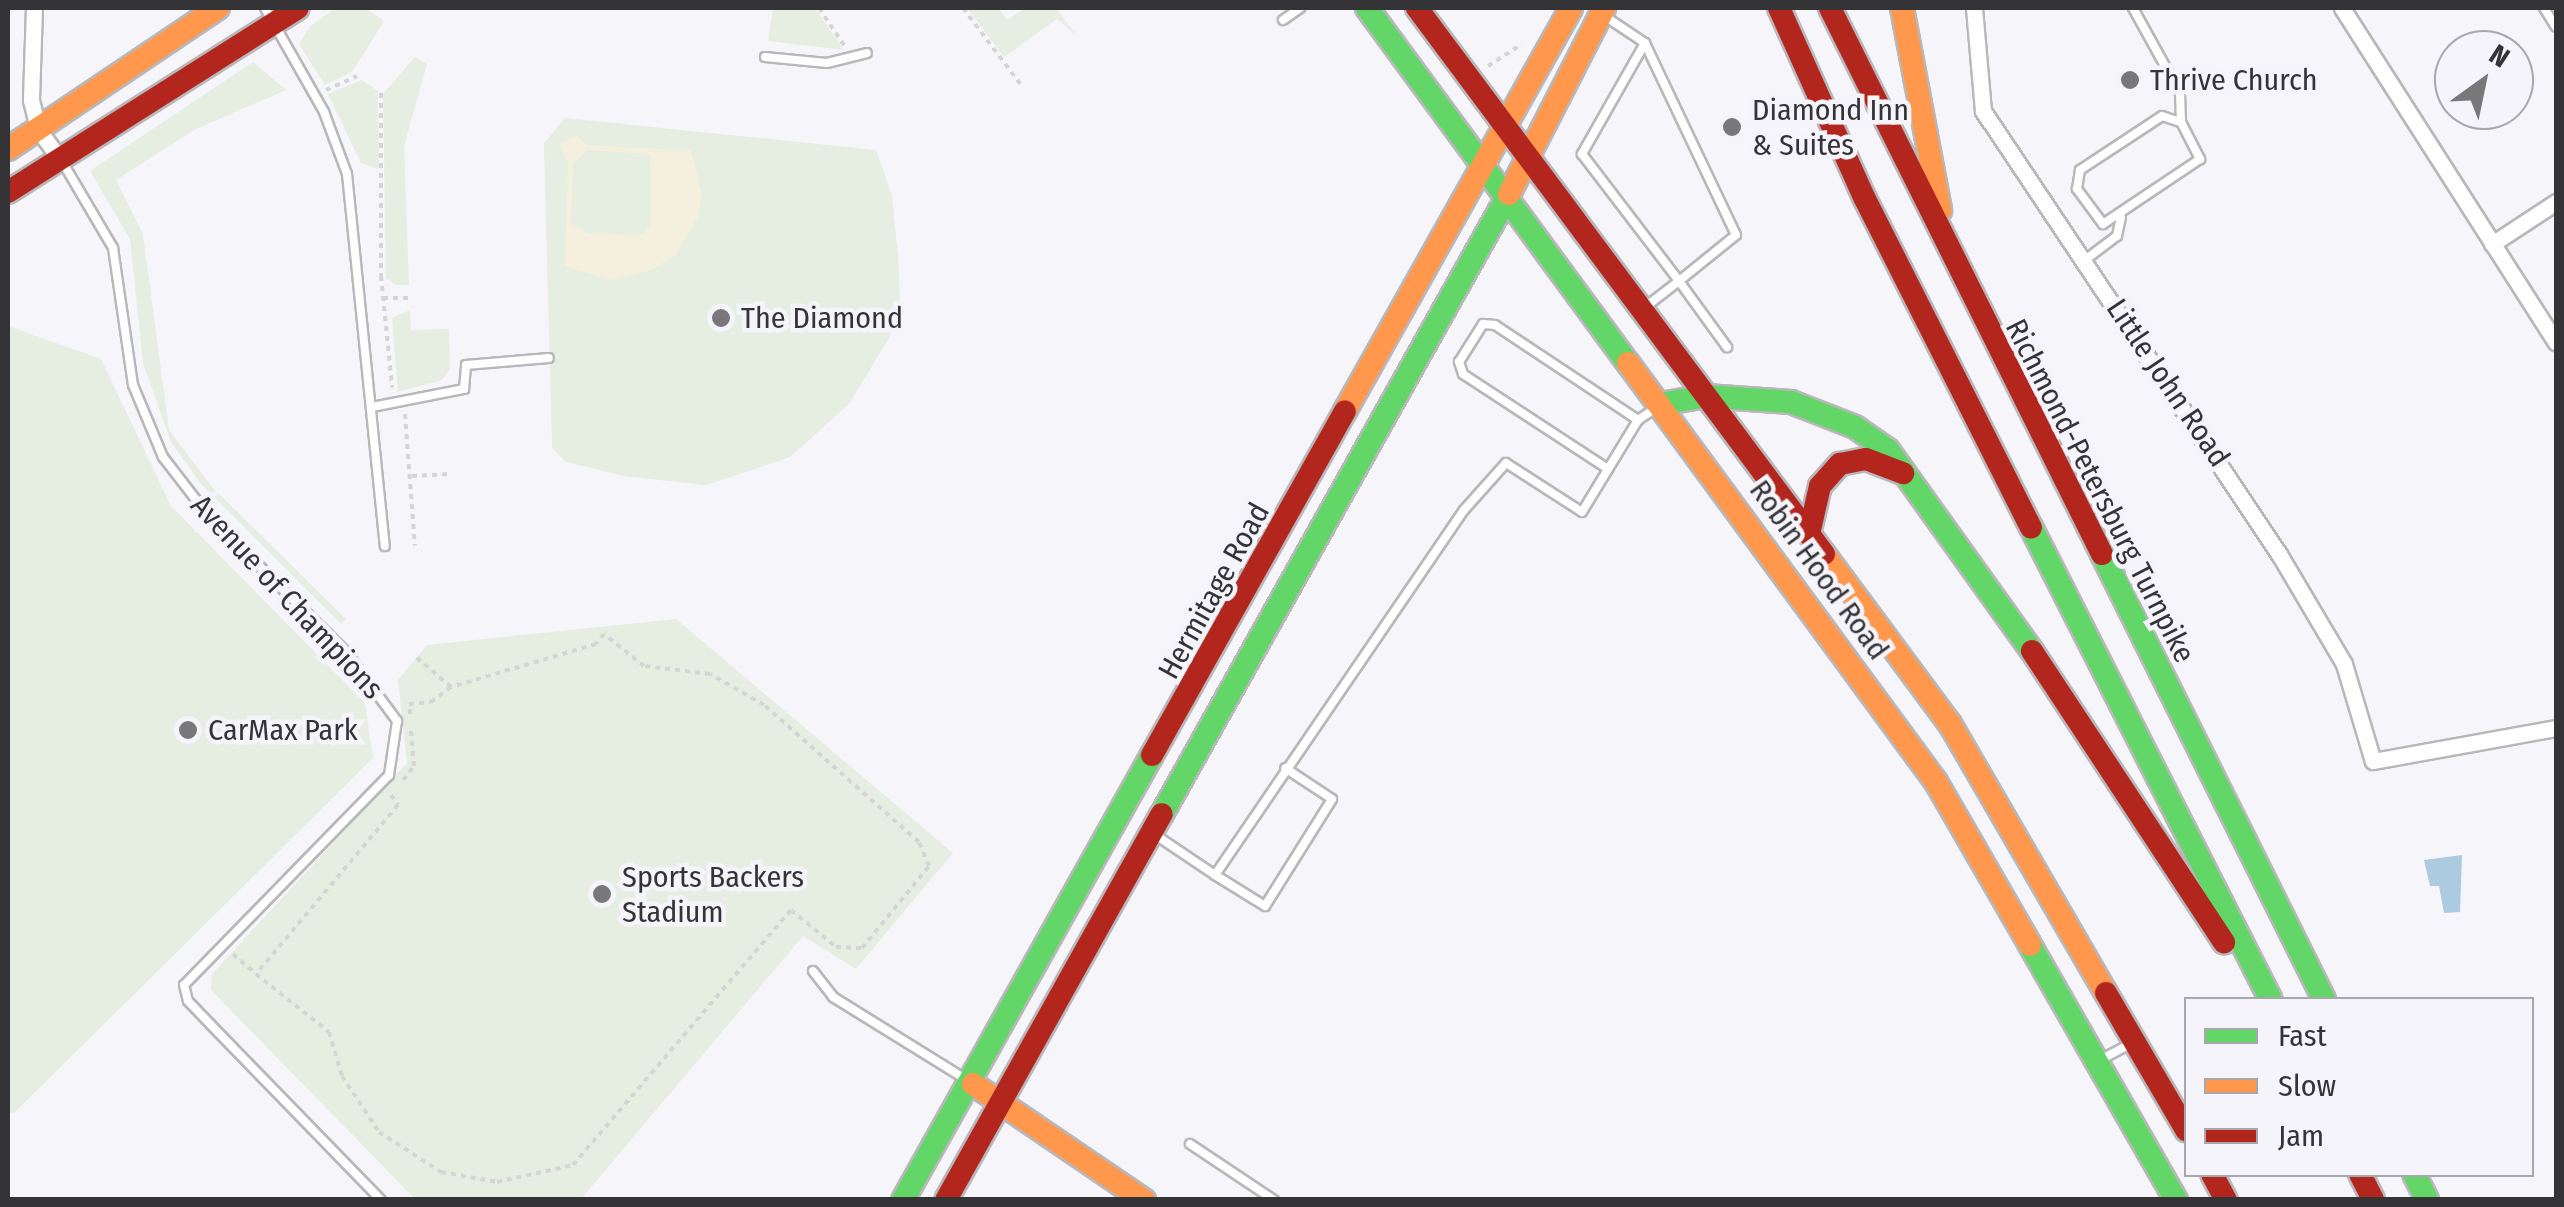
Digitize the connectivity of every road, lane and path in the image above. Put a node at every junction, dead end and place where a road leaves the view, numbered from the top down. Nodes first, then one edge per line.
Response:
1 (34, 8) edge
2 (218, 8) edge
3 (298, 8) edge
4 (819, 8) edge
5 (963, 8) edge
6 (1300, 8) edge
7 (1367, 8) edge
8 (1417, 8) edge
9 (1571, 8) edge
10 (1779, 8) edge
11 (1830, 8) edge
12 (1902, 8) edge
13 (1974, 8) edge
14 (2132, 8) edge
15 (2342, 8) edge
16 (2544, 8) edge
17 (1602, 10) edge
18 (268, 16) edge
19 (1283, 20) dead end
20 (2556, 27) edge
21 (1645, 43) junction
22 (1522, 44) dead end
23 (867, 52) dead end
24 (765, 56) dead end
25 (854, 58) junction
26 (1484, 68) dead end
27 (357, 76) dead end
28 (1021, 85) dead end
29 (381, 93) dead end
30 (312, 96) junction
31 (2181, 122) junction
32 (38, 128) junction
33 (1504, 130) junction
34 (8, 149) edge
35 (1526, 158) junction
36 (60, 160) junction
37 (1486, 165) junction
38 (8, 192) edge
39 (1509, 194) junction
40 (2556, 202) edge
41 (2121, 216) junction
42 (2492, 244) junction
43 (2085, 260) junction
44 (1956, 271) junction
45 (1678, 282) junction
46 (383, 298) junction
47 (410, 298) dead end
48 (1644, 308) junction
49 (2556, 342) edge
50 (1727, 347) dead end
51 (550, 358) dead end
52 (1706, 396) junction
53 (397, 401) junction
54 (1661, 404) junction
55 (372, 406) junction
56 (1638, 420) junction
57 (1608, 469) junction
58 (450, 474) dead end
59 (1906, 474) junction
60 (412, 476) junction
61 (1809, 534) junction
62 (385, 546) dead end
63 (415, 546) dead end
64 (416, 657) dead end
65 (451, 687) junction
66 (2556, 728) edge
67 (1285, 768) junction
68 (1154, 834) junction
69 (1215, 874) junction
70 (222, 944) junction
71 (813, 971) dead end
72 (256, 974) junction
73 (2266, 997) edge
74 (2266, 997) edge
75 (2322, 997) edge
76 (2136, 1041) junction
77 (2098, 1061) junction
78 (973, 1084) junction
79 (1003, 1106) junction
80 (2184, 1126) edge
81 (1190, 1144) dead end
82 (2214, 1177) edge
83 (2362, 1177) edge
84 (2415, 1177) edge
85 (381, 1200) edge
86 (902, 1200) edge
87 (946, 1200) edge
88 (1144, 1200) edge
89 (1274, 1200) edge
90 (2176, 1200) edge
91 (2226, 1200) edge
92 (2373, 1200) edge
93 (2426, 1200) edge

1 - 32 street
2 - 32 main road
3 - 18 main road
4 - 25 path
5 - 28 path
6 - 19 lane
7 - 37 main road, Robin Hood Road
8 - 33 main road, Robin Hood Road
9 - 33 main road, Hermitage Road
10 - 73 main road
11 - 44 main road, Richmond-Petersburg Turnpike
12 - 44 main road
13 - 43 street, Little John Road
14 - 31 lane
15 - 42 street
16 - 20 lane
17 - 21 lane
17 - 35 main road
18 - 30 lane
18 - 36 main road
21 - 45 lane
21 - 45 lane
22 - 26 path
23 - 25 lane
24 - 25 lane
27 - 30 path
29 - 46 path
30 - 55 lane
31 - 41 lane
31 - 41 lane
32 - 34 main road
32 - 36 street
33 - 35 main road, Robin Hood Road
33 - 37 main road, Hermitage Road
35 - 39 main road
35 - 48 main road, Robin Hood Road
36 - 38 main road
36 - 70 lane, Avenue of Champions
37 - 39 main road, Robin Hood Road
37 - 78 main road, Hermitage Road
39 - 54 main road, Robin Hood Road
39 - 68 main road
40 - 42 street
41 - 43 lane
42 - 49 street
43 - 66 street, Little John Road
44 - 75 main road, Richmond-Petersburg Turnpike
45 - 48 lane
45 - 50 lane
46 - 47 path
46 - 53 path
48 - 52 main road, Robin Hood Road
51 - 53 lane
52 - 54 main road
52 - 59 main road
52 - 61 main road, Robin Hood Road
53 - 55 lane
53 - 60 path
54 - 56 lane
54 - 77 main road, Robin Hood Road
55 - 62 lane
56 - 57 lane
56 - 57 lane
57 - 67 lane
58 - 60 path
59 - 61 main road
59 - 74 main road
60 - 63 path
61 - 76 main road, Robin Hood Road
64 - 65 path
65 - 72 path
65 - 72 path
67 - 69 lane
67 - 69 lane
68 - 69 lane
68 - 79 main road
70 - 72 path
70 - 85 lane, Avenue of Champions
71 - 78 lane
76 - 77 lane
76 - 80 main road, Robin Hood Road
77 - 90 main road, Robin Hood Road
78 - 79 main road
78 - 86 main road, Hermitage Road
79 - 87 main road
79 - 88 main road
81 - 89 lane
82 - 91 main road
83 - 92 main road
84 - 93 main road

